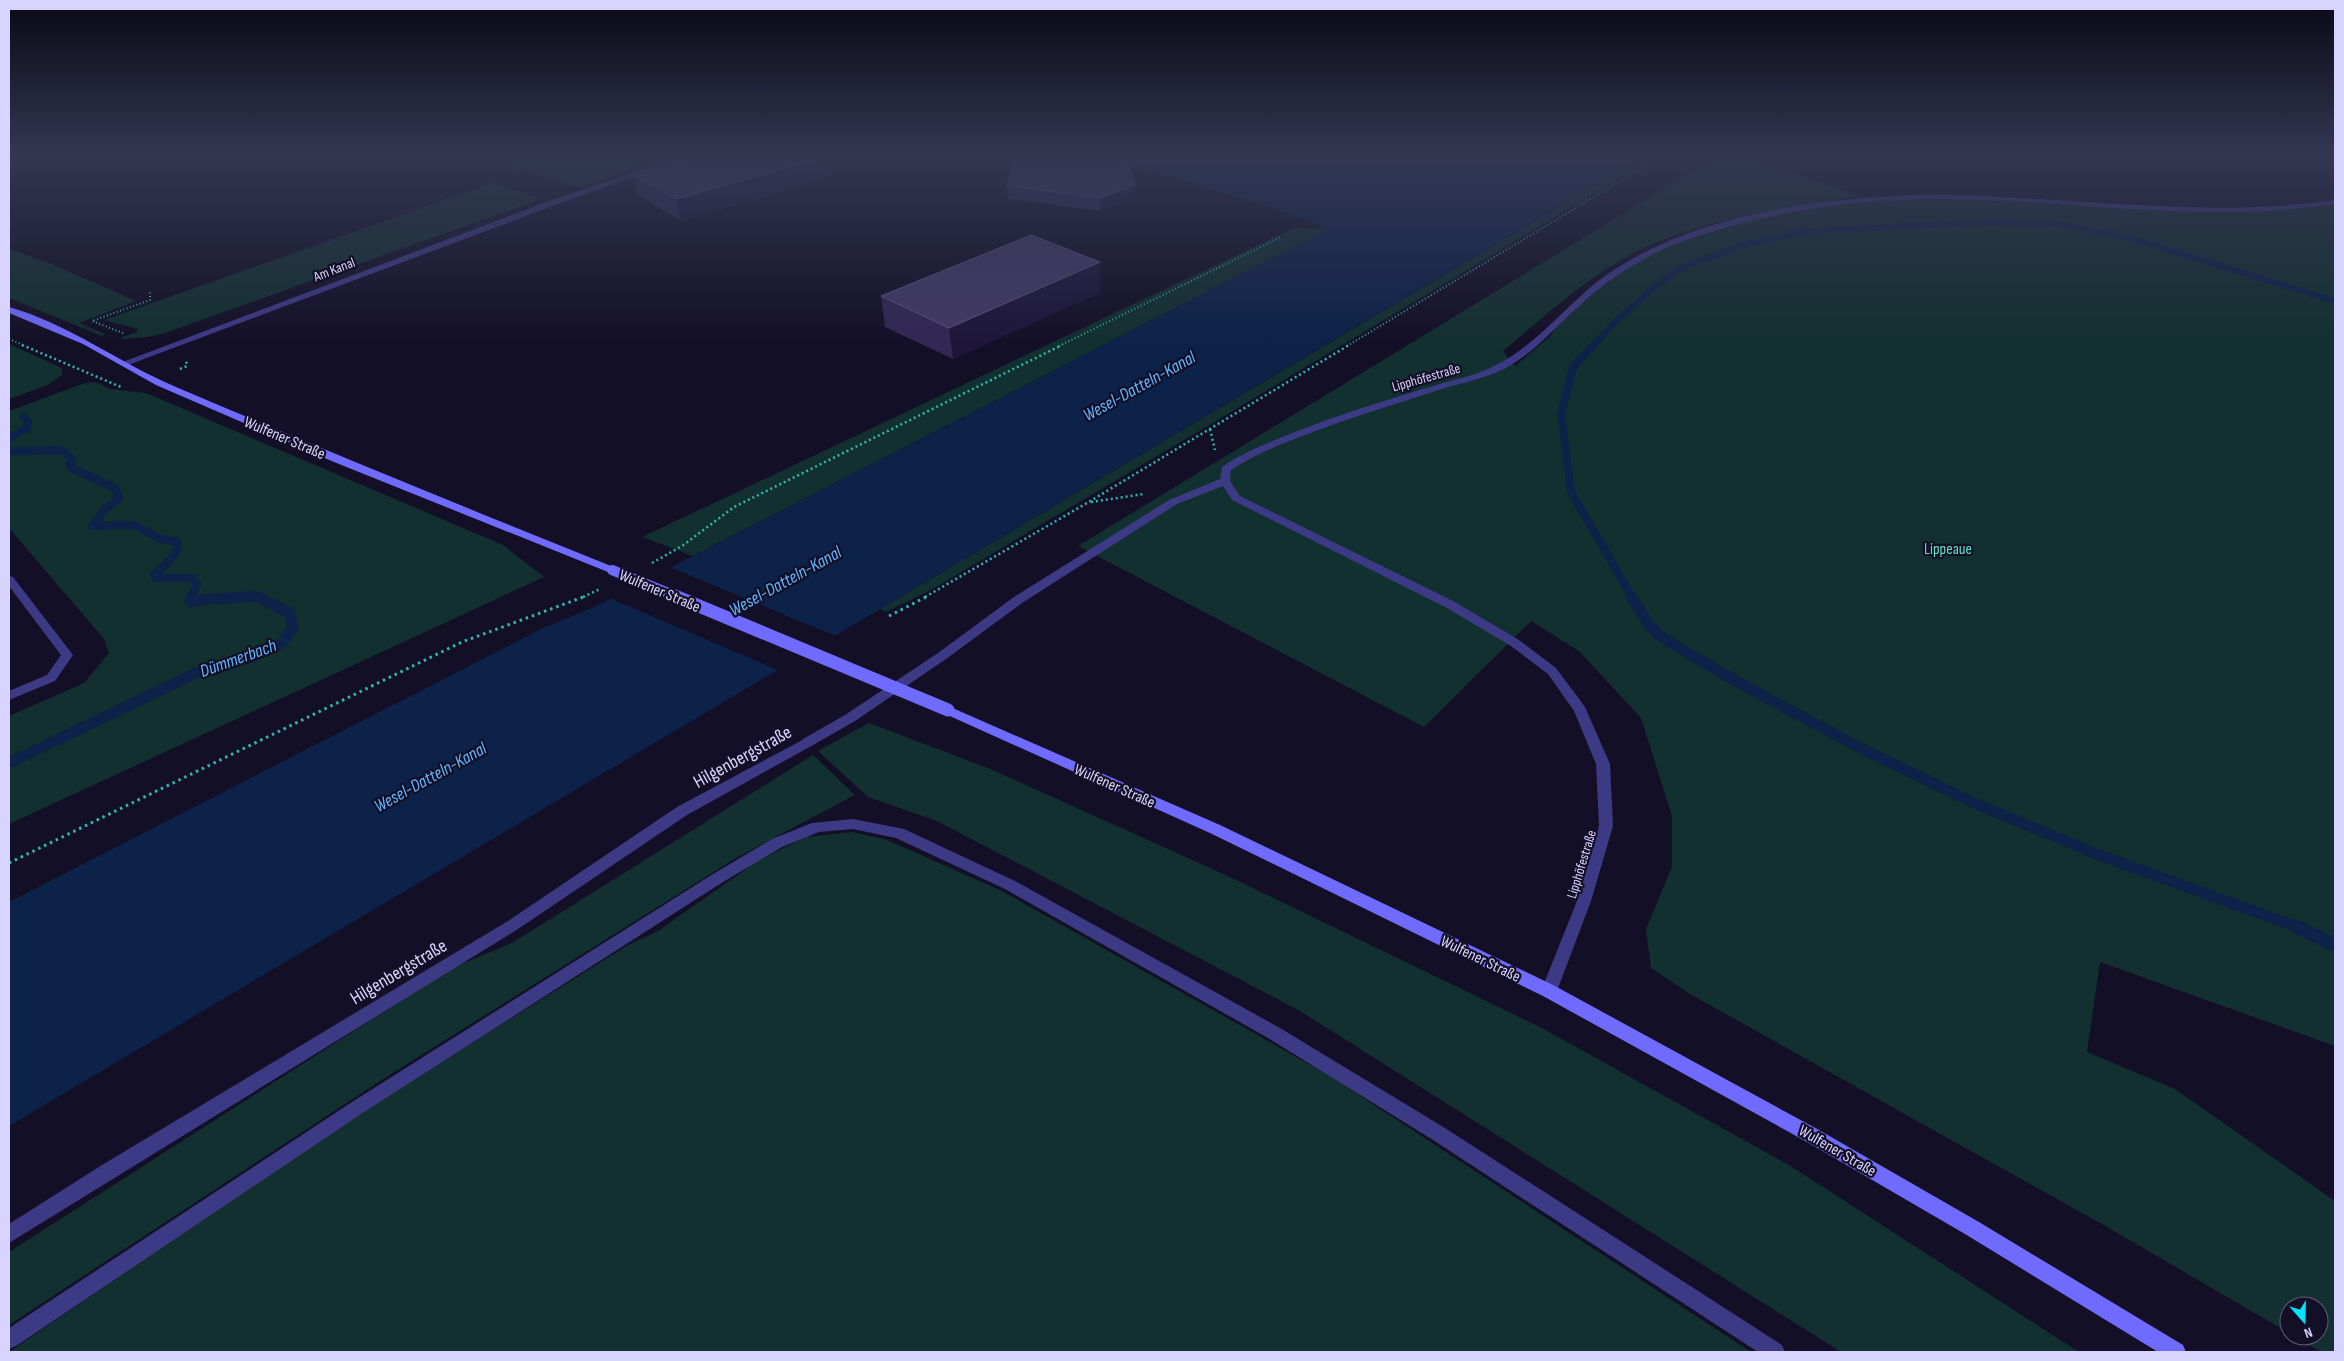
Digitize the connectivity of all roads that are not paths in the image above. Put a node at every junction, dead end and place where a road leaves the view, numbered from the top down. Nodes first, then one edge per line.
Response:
1 (514, 218) edge
2 (1767, 218) edge
3 (9, 310) edge
4 (125, 363) junction
5 (1225, 481) junction
6 (9, 579) edge
7 (9, 696) edge
8 (1549, 991) junction
9 (9, 1234) edge
10 (9, 1339) edge
11 (1775, 1352) edge
12 (2176, 1352) edge

1 - 4 street, Am Kanal
2 - 5 street, Lipphöfestraße
3 - 4 main road, Wulfener Straße
4 - 8 main road, Wulfener Straße, bridge
5 - 8 street, Lipphöfestraße
5 - 9 street, Hilgenbergstraße
6 - 7 street
8 - 12 main road, Wulfener Straße
10 - 11 street

